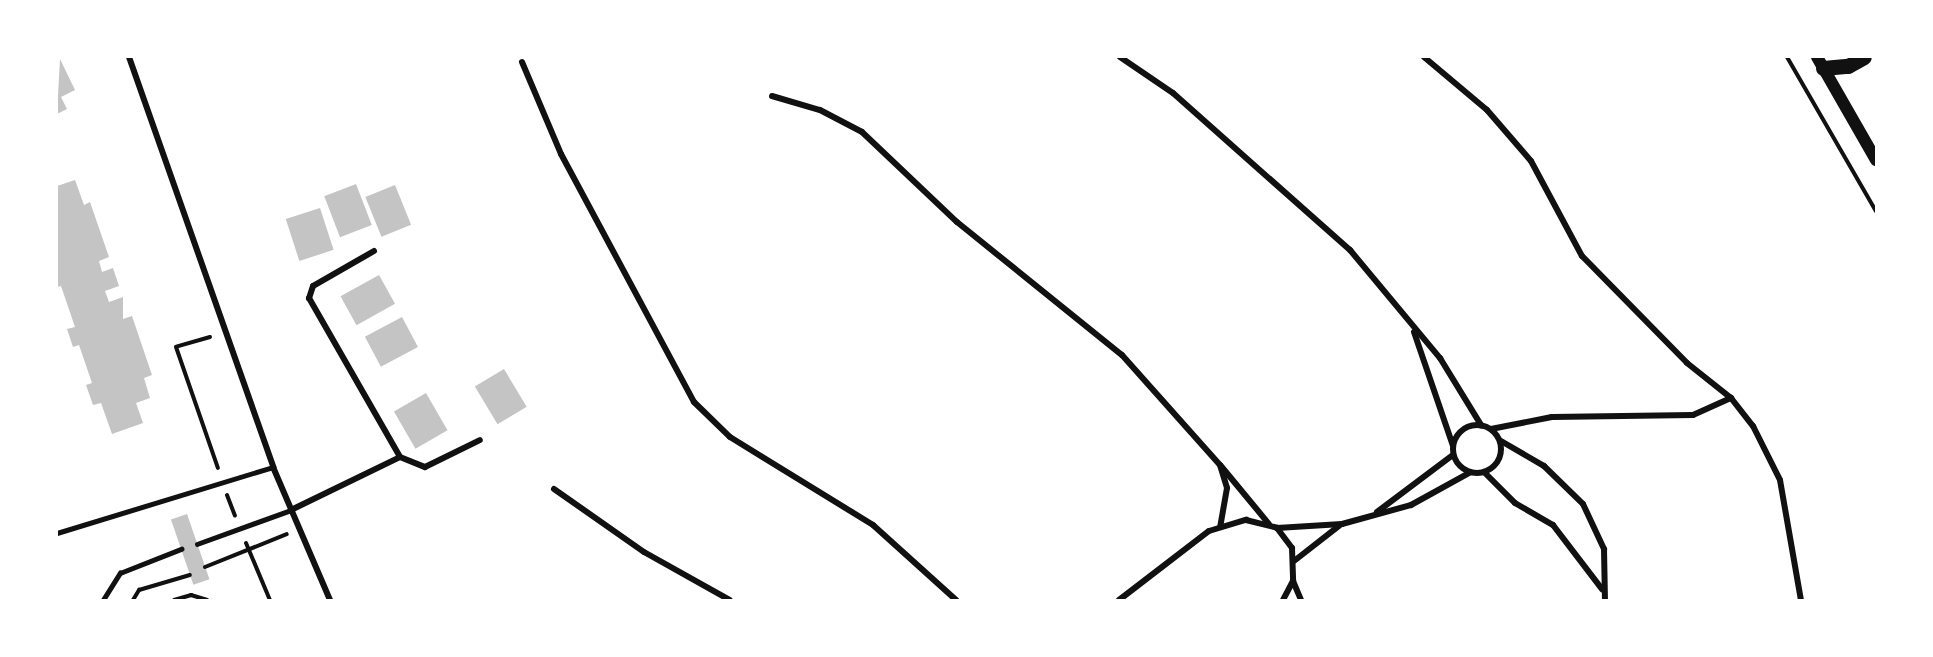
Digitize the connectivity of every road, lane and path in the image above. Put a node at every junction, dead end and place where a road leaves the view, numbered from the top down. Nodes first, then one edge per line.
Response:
1 (129, 57) edge
2 (1120, 57) edge
3 (1424, 57) edge
4 (1787, 57) edge
5 (1864, 57) edge
6 (522, 62) dead end
7 (1820, 63) edge
8 (772, 96) dead end
9 (1876, 160) edge
10 (1876, 211) edge
11 (374, 251) dead end
12 (1413, 328) junction
13 (225, 332) junction
14 (1731, 398) junction
15 (1481, 425) junction
16 (1491, 429) junction
17 (480, 440) dead end
18 (1501, 441) junction
19 (1453, 446) junction
20 (1453, 454) junction
21 (400, 457) junction
22 (1220, 465) junction
23 (273, 467) junction
24 (1471, 472) junction
25 (1484, 472) junction
26 (222, 482) junction
27 (554, 489) dead end
28 (291, 510) junction
29 (1376, 513) junction
30 (1269, 524) junction
31 (1342, 524) junction
32 (1220, 526) junction
33 (1277, 528) junction
34 (240, 530) junction
35 (299, 530) junction
36 (57, 533) edge
37 (197, 544) dead end
38 (248, 547) junction
39 (181, 549) dead end
40 (1294, 561) junction
41 (205, 567) dead end
42 (190, 575) dead end
43 (1293, 581) junction
44 (1602, 589) junction
45 (102, 600) edge
46 (134, 600) edge
47 (174, 600) edge
48 (207, 600) edge
49 (270, 600) edge
50 (330, 600) edge
51 (730, 600) edge
52 (956, 600) edge
53 (1119, 600) edge
54 (1283, 600) edge
55 (1301, 600) edge
56 (1605, 600) edge
57 (1801, 600) edge

1 - 13 street
2 - 12 street
3 - 14 street
4 - 10 path
5 - 7 main road
6 - 52 street
7 - 9 main road
8 - 22 street
11 - 21 street
12 - 15 street
12 - 19 street
13 - 23 street
13 - 26 path
14 - 16 street
14 - 57 street
15 - 16 street
15 - 19 street
16 - 18 street
17 - 21 street
18 - 25 street
18 - 44 street
19 - 20 street
20 - 24 street
20 - 29 street
21 - 28 street
22 - 30 street
22 - 32 street
23 - 26 lane
23 - 28 street
24 - 25 street
24 - 29 street
25 - 44 street
26 - 34 path
26 - 36 lane
27 - 51 street
28 - 34 lane
28 - 35 street
29 - 31 street
30 - 32 street
30 - 33 street
31 - 33 street
31 - 40 street
32 - 53 street
33 - 40 street
34 - 37 lane
34 - 38 path
35 - 38 path
35 - 50 street
38 - 41 path
38 - 49 path
39 - 45 lane
40 - 43 street
42 - 46 path
43 - 54 street
43 - 55 street
44 - 56 street
47 - 48 path

